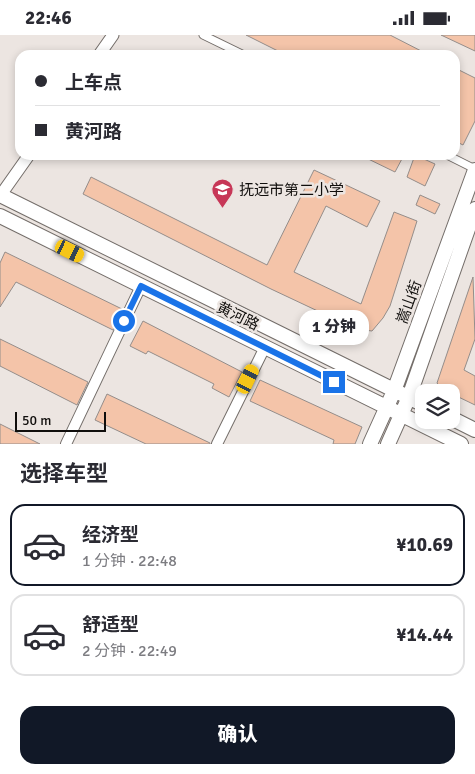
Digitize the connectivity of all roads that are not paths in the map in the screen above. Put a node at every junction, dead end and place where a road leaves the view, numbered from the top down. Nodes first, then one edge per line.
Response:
1 (113, 35) edge
2 (203, 35) edge
3 (102, 50) edge
4 (234, 50) edge
5 (25, 160) edge
6 (457, 160) edge
7 (475, 169) edge
8 (0, 196) edge
9 (475, 209) edge
10 (0, 216) edge
11 (141, 286) junction
12 (264, 347) junction
13 (394, 391) junction
14 (409, 397) junction
15 (415, 400) edge
16 (386, 408) junction
17 (401, 415) junction
18 (460, 422) edge
19 (475, 430) edge
20 (66, 444) edge
21 (217, 444) edge
22 (370, 444) edge
23 (388, 444) edge
24 (461, 444) edge

1 - 3 street
2 - 4 street
5 - 8 street
6 - 7 street
7 - 13 main road, 嵩山街
8 - 13 main road, 黄河路
9 - 14 main road, 嵩山街
10 - 11 main road, 黄河路
11 - 12 main road, 黄河路
11 - 20 street
12 - 16 main road, 黄河路
12 - 21 street
13 - 14 main road, 黄河路
13 - 16 main road, 嵩山街
14 - 15 main road, 黄河路
14 - 17 main road, 嵩山街
16 - 17 main road, 黄河路
16 - 22 main road, 嵩山街
17 - 23 main road, 嵩山街
17 - 24 main road, 黄河路
18 - 19 main road

